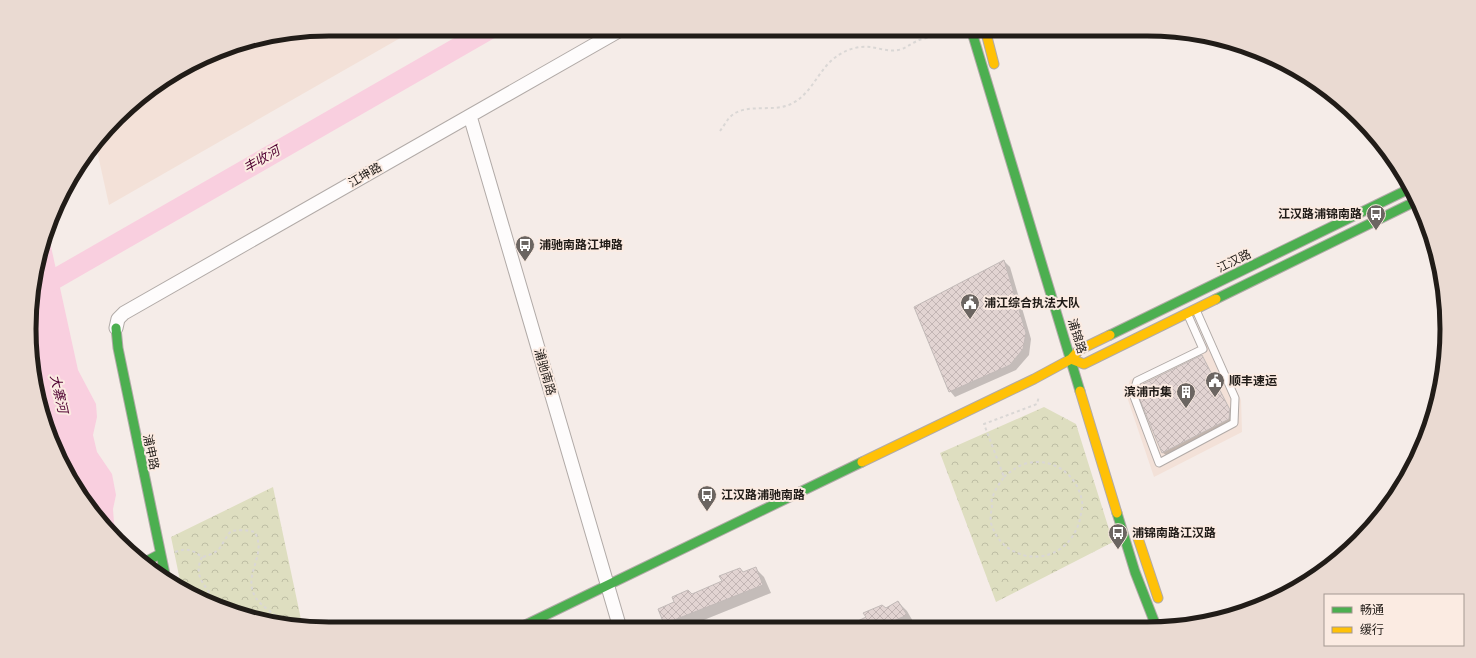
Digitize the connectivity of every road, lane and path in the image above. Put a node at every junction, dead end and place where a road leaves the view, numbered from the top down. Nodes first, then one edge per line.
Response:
1 (610, 36) edge
2 (973, 36) edge
3 (987, 36) edge
4 (932, 37) dead end
5 (997, 73) dead end
6 (470, 116) junction
7 (720, 131) dead end
8 (1405, 191) edge
9 (1412, 203) edge
10 (1196, 309) junction
11 (1187, 313) junction
12 (116, 328) joint
13 (1078, 346) junction
14 (1071, 360) junction
15 (1085, 368) junction
16 (1039, 396) dead end
17 (1004, 477) junction
18 (1135, 527) dead end
19 (175, 552) dead end
20 (160, 554) junction
21 (202, 557) junction
22 (149, 560) edge
23 (164, 572) edge
24 (608, 585) junction
25 (211, 597) edge
26 (1161, 606) dead end
27 (276, 617) edge
28 (531, 622) edge
29 (618, 622) edge
30 (1154, 622) edge

1 - 6 street, 江坤路
2 - 14 street, 浦锦路
3 - 5 street
4 - 7 path
6 - 12 street, 江坤路
6 - 24 street, 浦驰南路
8 - 13 street, 江汉路
9 - 10 street
10 - 11 street
10 - 11 lane
11 - 15 street
12 - 20 street, 浦申路
13 - 14 street, 江汉路
13 - 15 street, 浦锦路
14 - 15 street
14 - 24 street
14 - 30 street, 浦锦路
16 - 17 path
17 - 17 path
18 - 26 street
19 - 21 path
20 - 22 street
20 - 23 street, 浦申路
21 - 25 path
21 - 27 path
24 - 28 street
24 - 29 street, 浦驰南路

